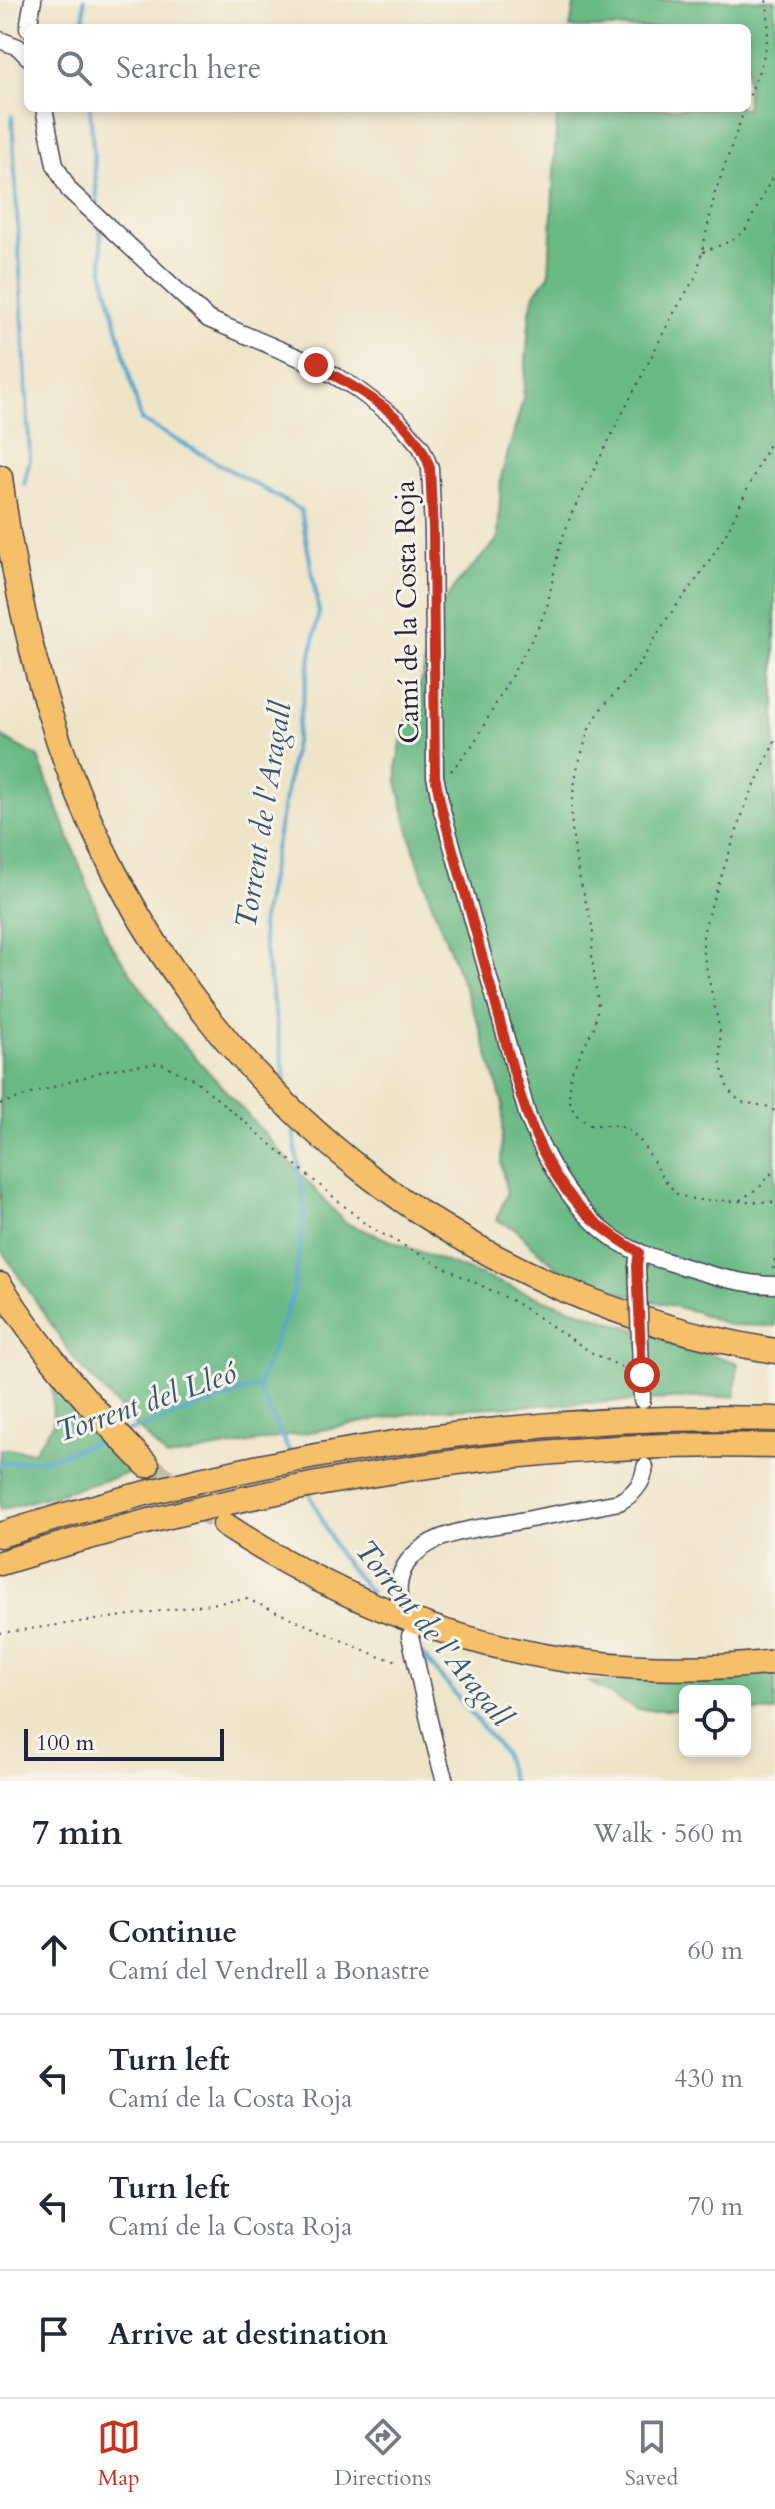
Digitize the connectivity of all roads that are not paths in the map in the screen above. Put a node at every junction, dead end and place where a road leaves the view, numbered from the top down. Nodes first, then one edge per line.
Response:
1 (33, 0) edge
2 (29, 24) edge
3 (45, 112) edge
4 (0, 477) edge
5 (639, 1252) junction
6 (0, 1285) edge
7 (775, 1285) edge
8 (775, 1351) edge
9 (642, 1400) dead end
10 (775, 1419) edge
11 (775, 1446) edge
12 (147, 1465) tunnel mouth
13 (645, 1467) dead end
14 (225, 1525) tunnel mouth
15 (0, 1535) edge
16 (0, 1563) edge
17 (400, 1604) dead end
18 (410, 1636) dead end
19 (775, 1662) edge
20 (445, 1781) edge

1 - 2 street
3 - 5 street, Camí de la Costa Roja
4 - 8 highway
5 - 7 street, Camí de la Costa Roja
5 - 9 street, bridge
6 - 12 highway
10 - 15 highway
11 - 16 highway
13 - 17 street
14 - 19 highway
18 - 20 street

